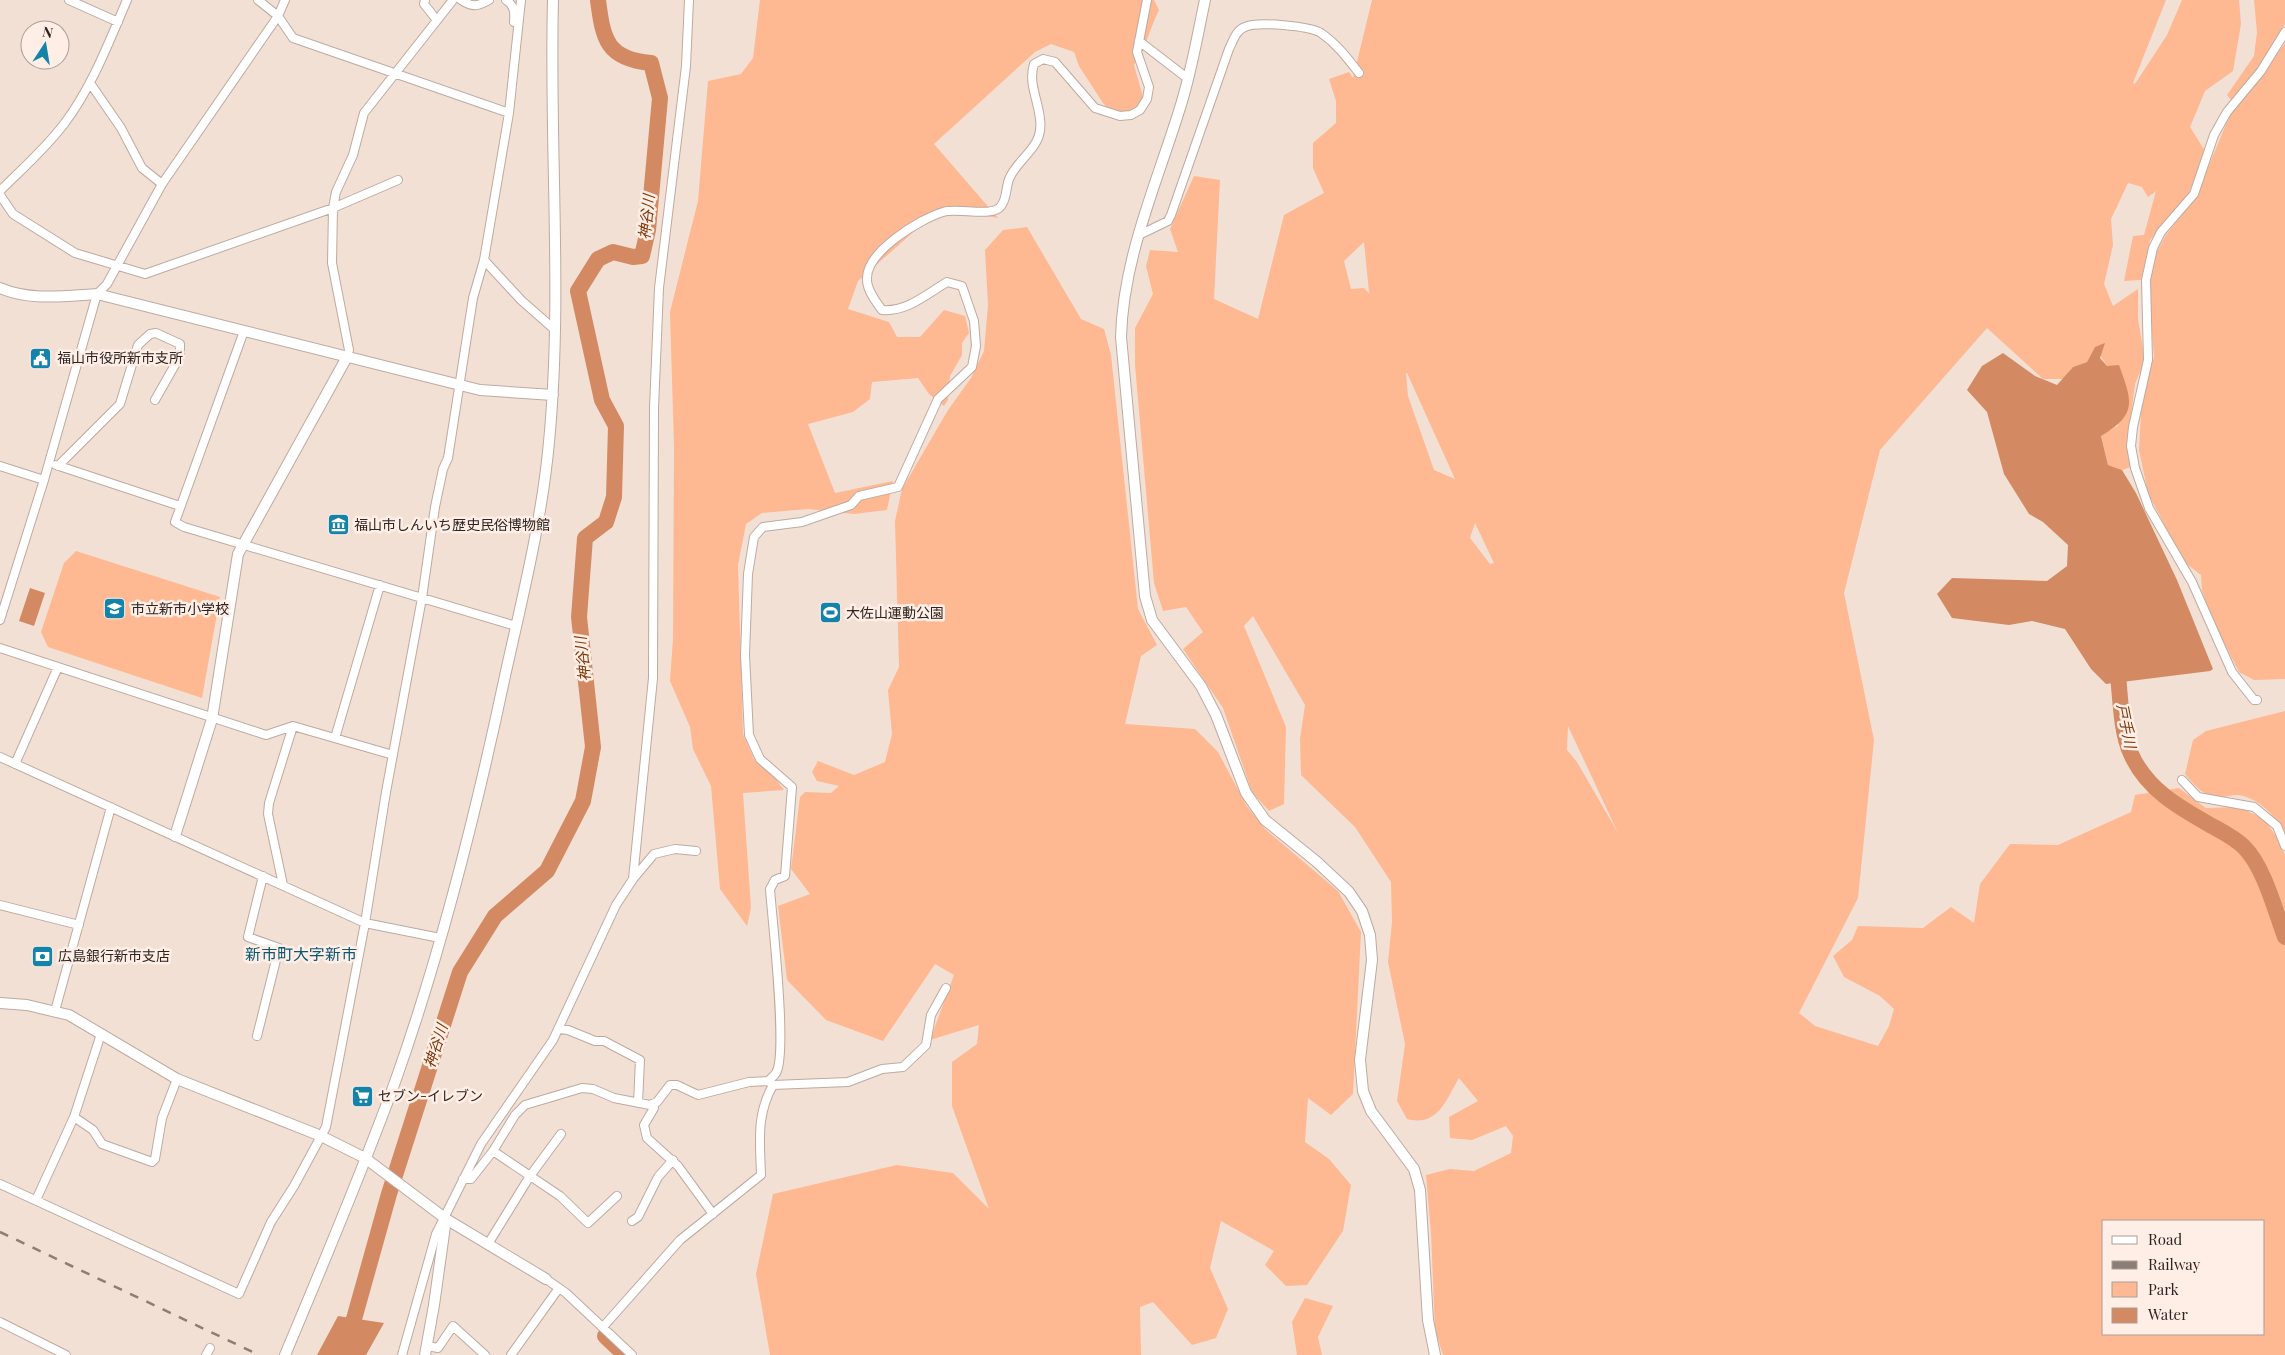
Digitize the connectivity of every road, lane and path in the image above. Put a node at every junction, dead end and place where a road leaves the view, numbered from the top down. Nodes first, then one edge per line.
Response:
1 (69, 0) edge
2 (127, 0) edge
3 (258, 0) edge
4 (285, 0) edge
5 (425, 0) edge
6 (453, 0) edge
7 (461, 0) edge
8 (488, 0) edge
9 (506, 0) edge
10 (521, 0) edge
11 (553, 0) edge
12 (689, 0) edge
13 (1147, 0) edge
14 (1205, 0) edge
15 (278, 16) junction
16 (436, 19) junction
17 (118, 22) junction
18 (518, 28) junction
19 (2285, 32) edge
20 (1139, 41) junction
21 (1360, 73) dead end
22 (396, 75) junction
23 (1187, 78) junction
24 (90, 83) junction
25 (509, 113) junction
26 (398, 180) dead end
27 (162, 184) junction
28 (0, 191) edge
29 (0, 195) edge
30 (332, 208) junction
31 (1139, 235) junction
32 (484, 260) junction
33 (116, 266) junction
34 (0, 288) edge
35 (97, 294) junction
36 (555, 330) junction
37 (244, 331) junction
38 (347, 357) junction
39 (460, 385) junction
40 (553, 396) junction
41 (155, 400) dead end
42 (49, 463) junction
43 (0, 466) edge
44 (58, 466) junction
45 (44, 480) junction
46 (180, 506) junction
47 (242, 544) junction
48 (380, 586) junction
49 (422, 598) junction
50 (0, 620) edge
51 (516, 626) junction
52 (0, 648) edge
53 (58, 667) junction
54 (2257, 700) dead end
55 (212, 719) junction
56 (294, 726) junction
57 (335, 738) junction
58 (393, 755) junction
59 (0, 757) edge
60 (15, 764) junction
61 (2182, 780) dead end
62 (110, 807) junction
63 (175, 836) junction
64 (2285, 846) edge
65 (696, 851) dead end
66 (263, 876) junction
67 (632, 879) junction
68 (283, 885) junction
69 (0, 905) edge
70 (365, 923) junction
71 (80, 925) junction
72 (440, 938) junction
73 (946, 988) dead end
74 (0, 1002) edge
75 (55, 1011) junction
76 (558, 1029) junction
77 (101, 1034) junction
78 (257, 1036) dead end
79 (177, 1079) junction
80 (770, 1083) junction
81 (638, 1103) junction
82 (653, 1104) junction
83 (74, 1116) junction
84 (561, 1134) dead end
85 (322, 1136) junction
86 (493, 1151) junction
87 (365, 1158) junction
88 (672, 1160) junction
89 (530, 1176) junction
90 (463, 1179) junction
91 (0, 1184) edge
92 (617, 1196) dead end
93 (36, 1200) junction
94 (714, 1214) junction
95 (446, 1219) junction
96 (632, 1222) dead end
97 (488, 1244) junction
98 (546, 1279) joint
99 (559, 1288) junction
100 (0, 1322) edge
101 (603, 1326) junction
102 (426, 1350) edge
103 (66, 1355) edge
104 (285, 1355) edge
105 (402, 1355) edge
106 (485, 1355) edge
107 (511, 1355) edge
108 (632, 1355) edge
109 (1435, 1355) edge

1 - 17 street
2 - 17 street
3 - 15 street
4 - 15 street
5 - 16 street
6 - 16 street
7 - 8 street
9 - 18 street
10 - 18 street
11 - 36 street
12 - 67 street
13 - 20 street
14 - 23 street
15 - 22 street
15 - 27 street
16 - 22 street
17 - 24 street
18 - 25 street
19 - 54 street
20 - 23 street
20 - 80 street
21 - 31 street
22 - 25 street
22 - 30 street
23 - 31 street
24 - 27 street
24 - 28 street
25 - 32 street
26 - 30 street
27 - 33 street
29 - 33 street
30 - 33 street
30 - 38 street
31 - 109 street
32 - 36 street
32 - 39 street
33 - 35 street
34 - 35 street
35 - 37 street
35 - 42 street
36 - 40 street
37 - 38 street
37 - 46 street
38 - 39 street
38 - 47 street
39 - 40 street
39 - 49 street
40 - 51 street
41 - 44 street
42 - 44 street
42 - 45 street
43 - 45 street
44 - 46 street
45 - 50 street
46 - 47 street
47 - 48 street
47 - 55 street
48 - 49 street
48 - 57 street
49 - 51 street
49 - 58 street
51 - 72 street
52 - 53 street
53 - 55 street
53 - 60 street
55 - 56 street
55 - 63 street
56 - 57 street
56 - 68 street
57 - 58 street
58 - 70 street
59 - 60 street
60 - 62 street
61 - 64 street
62 - 63 street
62 - 71 street
63 - 66 street
65 - 67 street
66 - 68 street
66 - 78 street
67 - 76 street
68 - 70 street
69 - 71 street
70 - 72 street
70 - 85 street
71 - 75 street
72 - 87 street
73 - 80 street
74 - 75 street
75 - 77 street
76 - 81 street
76 - 90 street
77 - 79 street
77 - 83 street
79 - 83 street
79 - 85 street
80 - 82 street
80 - 94 street
81 - 82 street
81 - 86 street
82 - 88 street
83 - 93 street
84 - 89 street
85 - 87 street
85 - 93 street
86 - 89 street
86 - 90 street
87 - 95 street
87 - 104 street
88 - 94 street
88 - 96 street
89 - 92 street
89 - 97 street
90 - 95 street
91 - 93 street
94 - 101 street
95 - 97 street
95 - 102 street
95 - 105 street
97 - 98 street
98 - 99 street
99 - 101 street
99 - 107 street
100 - 103 street
101 - 108 street
102 - 106 street

